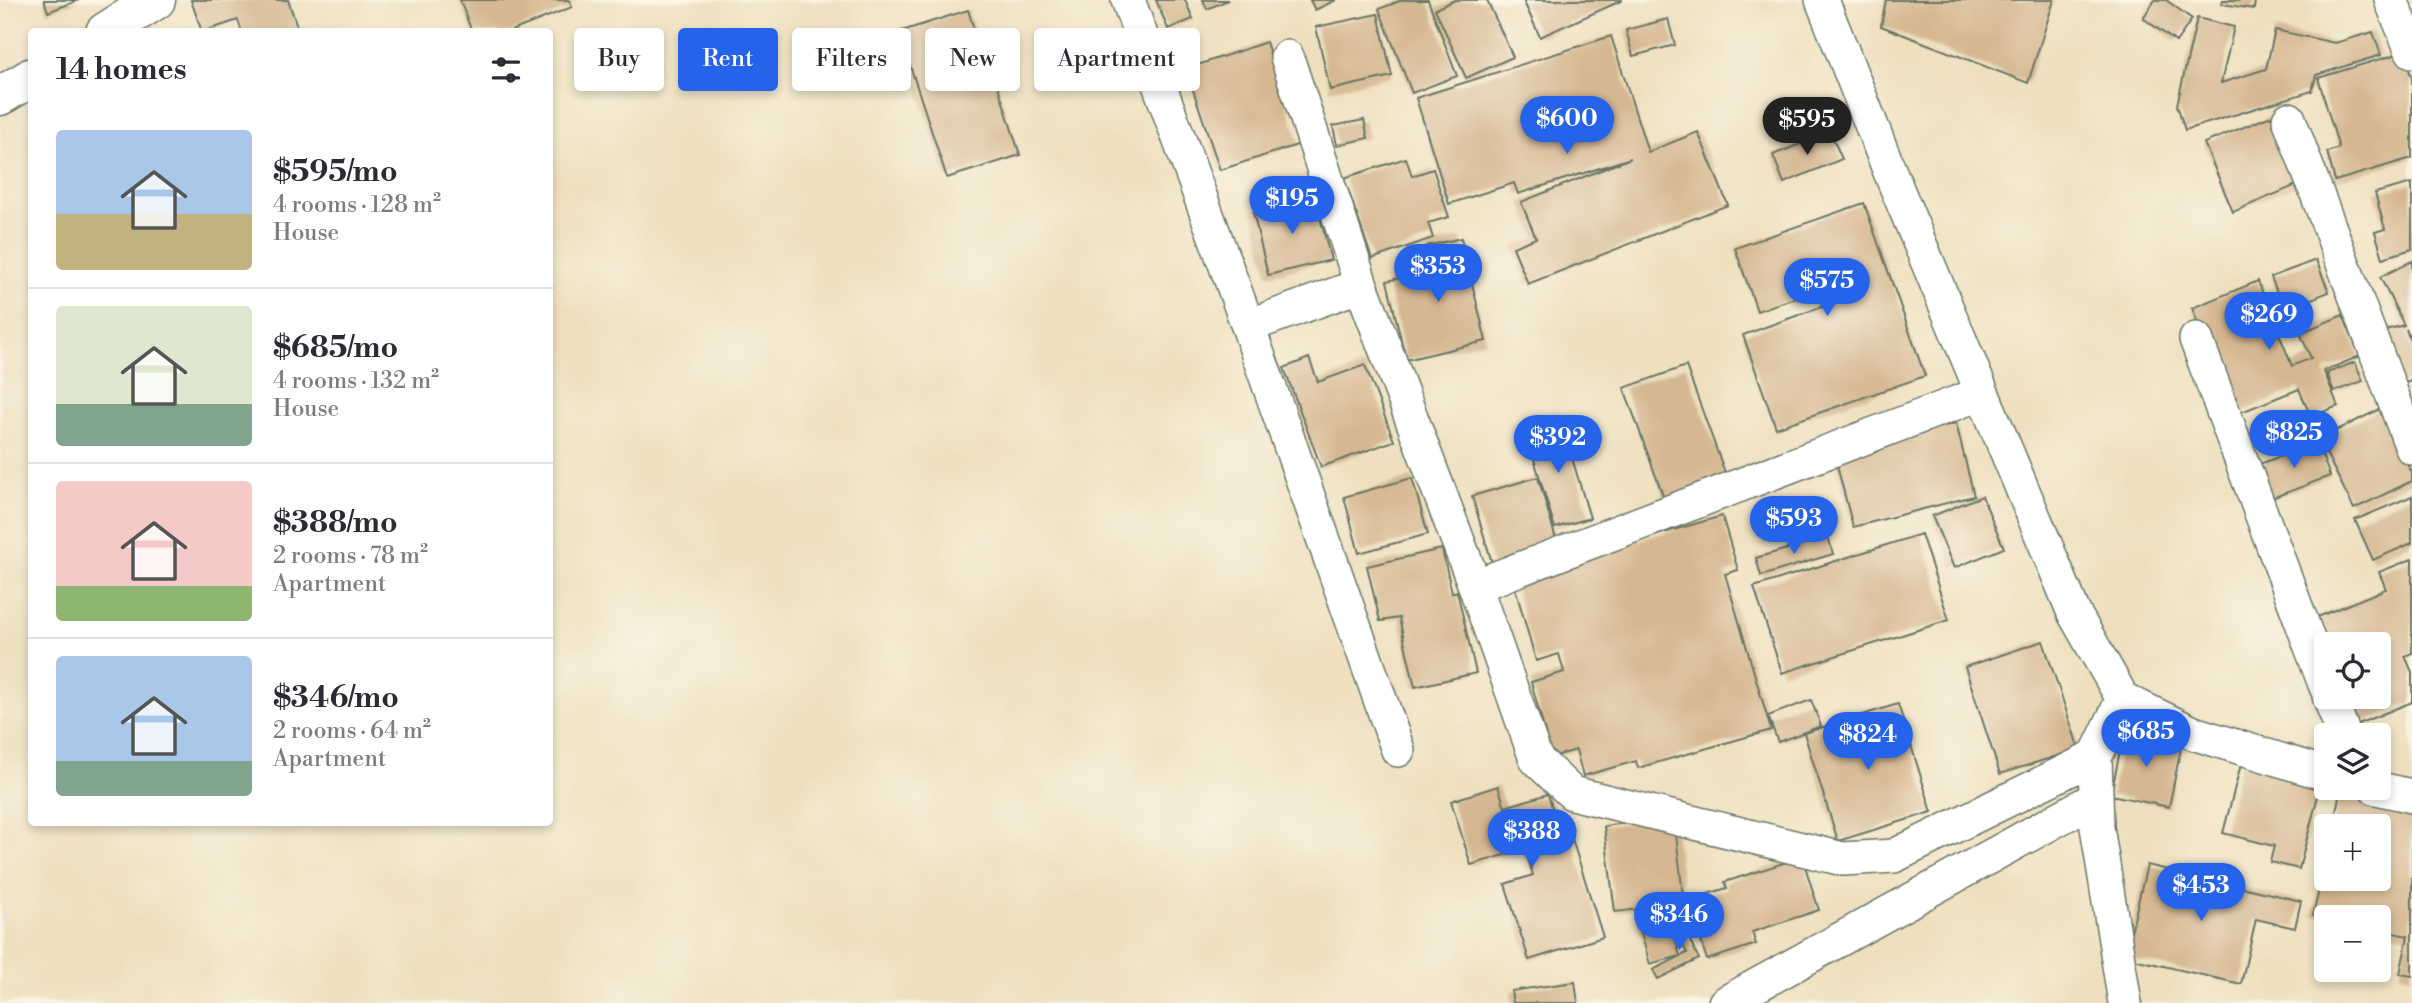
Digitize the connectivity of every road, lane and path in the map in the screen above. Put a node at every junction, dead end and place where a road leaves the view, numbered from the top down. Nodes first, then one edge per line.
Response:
1 (156, 0) edge
2 (1128, 0) edge
3 (1822, 0) edge
4 (2391, 0) edge
5 (111, 28) edge
6 (2412, 51) edge
7 (1287, 57) dead end
8 (28, 79) edge
9 (0, 96) edge
10 (2289, 119) dead end
11 (1361, 285) junction
12 (1248, 326) junction
13 (2196, 339) dead end
14 (1982, 393) junction
15 (2412, 448) edge
16 (1475, 586) junction
17 (2314, 655) edge
18 (2123, 699) junction
19 (1398, 750) dead end
20 (2095, 757) junction
21 (2314, 770) edge
22 (2391, 791) edge
23 (2412, 796) edge
24 (2096, 798) junction
25 (1725, 1003) edge
26 (2125, 1003) edge

1 - 5 street
2 - 12 street
3 - 14 street
4 - 6 street
7 - 11 street
8 - 9 street
10 - 15 street
11 - 12 street
11 - 16 street
12 - 19 street
13 - 17 street
14 - 16 street
14 - 18 street
16 - 20 street
18 - 20 street
18 - 21 street
20 - 24 street
22 - 23 street
24 - 25 street
24 - 26 street

